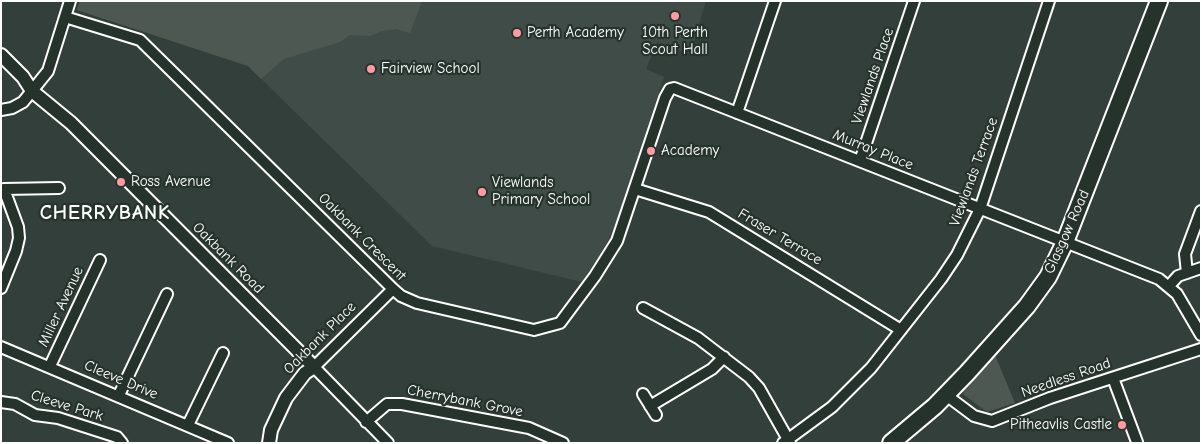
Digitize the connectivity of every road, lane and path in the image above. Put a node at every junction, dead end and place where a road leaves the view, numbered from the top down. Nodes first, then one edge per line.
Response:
1 (70, 1) edge
2 (775, 1) edge
3 (914, 1) edge
4 (1050, 1) edge
5 (1159, 1) edge
6 (65, 17) junction
7 (1, 55) edge
8 (670, 89) joint
9 (32, 91) junction
10 (1, 110) edge
11 (737, 113) junction
12 (860, 161) junction
13 (59, 188) dead end
14 (635, 189) junction
15 (980, 209) junction
16 (1201, 211) edge
17 (1065, 242) junction
18 (100, 260) dead end
19 (6, 265) edge
20 (1201, 268) edge
21 (1187, 273) junction
22 (1169, 286) junction
23 (1, 288) edge
24 (393, 289) junction
25 (167, 294) dead end
26 (643, 308) dead end
27 (901, 330) junction
28 (1201, 335) edge
29 (1, 347) edge
30 (1201, 349) edge
31 (223, 353) dead end
32 (724, 357) junction
33 (50, 366) junction
34 (314, 367) junction
35 (1113, 378) junction
36 (643, 394) dead end
37 (119, 395) junction
38 (946, 395) junction
39 (1, 402) edge
40 (650, 406) junction
41 (656, 415) dead end
42 (366, 422) junction
43 (188, 425) junction
44 (213, 440) edge
45 (787, 442) edge
46 (1137, 442) edge
47 (122, 443) edge
48 (228, 443) edge
49 (269, 443) edge
50 (388, 443) edge
51 (563, 443) edge
52 (891, 443) edge

1 - 6 street
2 - 11 street
3 - 12 street, Viewlands Place
4 - 15 street, Viewlands Terrace
5 - 17 main road, Glasgow Road
6 - 9 street
6 - 24 street, Oakbank Crescent
7 - 9 street, Oakbank Road
8 - 11 street, Murray Place
8 - 14 street, Oakbank Crescent
9 - 10 street
9 - 34 street, Oakbank Road
11 - 12 street, Murray Place
12 - 15 street, Murray Place
13 - 19 street
14 - 24 street, Oakbank Crescent
14 - 27 street, Fraser Terrace
15 - 17 street, Murray Place
15 - 27 street, Viewlands Terrace
16 - 21 street
17 - 22 street, Murray Place
17 - 38 main road, Glasgow Road
18 - 33 street, Miller Avenue
19 - 23 street
20 - 21 street
21 - 22 street
22 - 28 street
24 - 34 street, Oakbank Place
25 - 37 street
26 - 32 street
27 - 45 street, Viewlands Terrace
29 - 33 street, Cleeve Drive
30 - 35 street, Needless Road
31 - 43 street
32 - 40 street
32 - 45 street
33 - 37 street, Cleeve Drive
34 - 42 street, Oakbank Road
34 - 49 street, Oakbank Place
35 - 38 street, Needless Road
35 - 46 street
36 - 40 street
37 - 43 street, Cleeve Drive
38 - 52 main road, Glasgow Road
39 - 47 street, Cleeve Park
40 - 41 street
42 - 50 street, Oakbank Road
42 - 51 street, Cherrybank Grove
43 - 44 street, Cleeve Drive
44 - 48 street, Cleeve Drive

